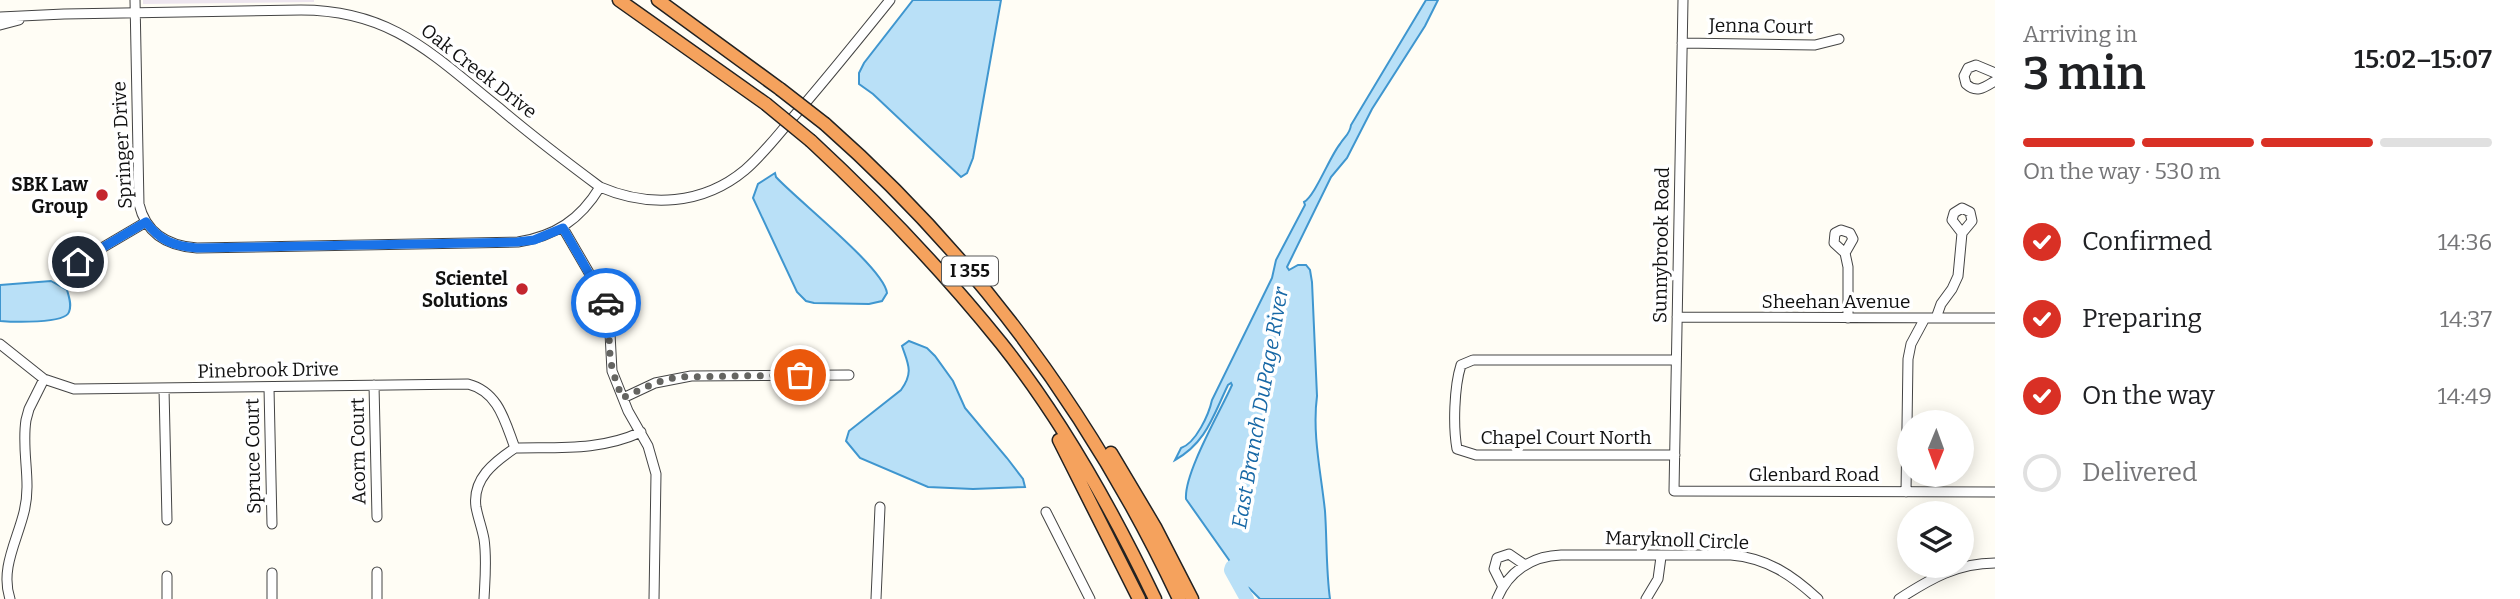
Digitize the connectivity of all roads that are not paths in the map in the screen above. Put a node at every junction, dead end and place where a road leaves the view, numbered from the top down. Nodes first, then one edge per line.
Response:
1 (135, 0) edge
2 (619, 0) edge
3 (658, 0) edge
4 (890, 0) edge
5 (1683, 0) edge
6 (135, 13) junction
7 (31, 17) junction
8 (0, 18) edge
9 (0, 25) edge
10 (1839, 39) dead end
11 (1682, 43) junction
12 (1995, 73) edge
13 (1995, 81) edge
14 (600, 187) junction
15 (146, 222) junction
16 (563, 228) junction
17 (1962, 233) dead end
18 (1846, 253) dead end
19 (78, 262) dead end
20 (1677, 317) junction
21 (1848, 318) junction
22 (1925, 318) junction
23 (1936, 318) junction
24 (1995, 318) edge
25 (3, 347) edge
26 (1676, 360) junction
27 (849, 376) dead end
28 (44, 379) junction
29 (374, 385) junction
30 (269, 388) junction
31 (164, 390) junction
32 (622, 398) junction
33 (1042, 401) junction
34 (641, 432) junction
35 (1092, 436) junction
36 (515, 448) junction
37 (1675, 455) junction
38 (1674, 491) joint
39 (1906, 492) junction
40 (1995, 492) edge
41 (880, 507) dead end
42 (1046, 512) dead end
43 (377, 517) dead end
44 (167, 520) dead end
45 (272, 524) dead end
46 (1661, 557) junction
47 (1995, 563) edge
48 (1525, 565) junction
49 (377, 572) dead end
50 (272, 573) dead end
51 (167, 576) dead end
52 (1502, 585) junction
53 (10, 599) edge
54 (167, 599) edge
55 (272, 599) edge
56 (377, 599) edge
57 (484, 599) edge
58 (653, 599) edge
59 (876, 599) edge
60 (1090, 599) edge
61 (1139, 599) edge
62 (1155, 599) edge
63 (1179, 599) edge
64 (1192, 599) edge
65 (1497, 599) edge
66 (1646, 599) edge
67 (1818, 599) edge
68 (1899, 599) edge

1 - 6 street, Springer Drive
2 - 33 highway, I 355, bridge
3 - 35 highway, I 355, bridge
4 - 14 street, Oak Creek Drive
5 - 11 street, Sunnybrook Road
6 - 7 street, Oak Creek Drive
6 - 14 street, Oak Creek Drive
6 - 15 street, Springer Drive
7 - 8 street, Oak Creek Drive
7 - 9 street, Oak Creek Drive
10 - 11 street, Jenna Court
11 - 20 street, Sunnybrook Road
12 - 13 street
14 - 16 street, Springer Drive
15 - 16 street, Springer Drive
15 - 19 street
16 - 32 street
17 - 23 street
18 - 21 street
20 - 21 street, Sheehan Avenue
20 - 26 street, Sunnybrook Road
21 - 22 street, Sheehan Avenue
22 - 23 street, Sheehan Avenue
22 - 39 street
23 - 24 street, Sheehan Avenue
25 - 28 street, Pinebrook Drive
26 - 37 street, Sunnybrook Road
26 - 37 street, Chapel Court North
27 - 32 street
28 - 31 street, Pinebrook Drive
28 - 53 street
29 - 30 street, Pinebrook Drive
29 - 36 street, Pinebrook Drive
29 - 43 street, Acorn Court
30 - 31 street, Pinebrook Drive
30 - 45 street, Spruce Court
31 - 44 street
32 - 34 street
33 - 61 highway
33 - 62 highway, I 355
34 - 36 street
34 - 58 street
35 - 63 highway, I 355
35 - 64 highway
36 - 57 street
37 - 38 street, Sunnybrook Road
38 - 39 street, Glenbard Road
39 - 40 street, Glenbard Road
41 - 59 street
42 - 60 street
46 - 48 street, Maryknoll Circle
46 - 66 street
46 - 67 street, Maryknoll Circle
47 - 68 street
48 - 52 street, Maryknoll Circle
48 - 52 street, Maryknoll Circle
49 - 56 street
50 - 55 street
51 - 54 street
52 - 65 street, Maryknoll Circle

